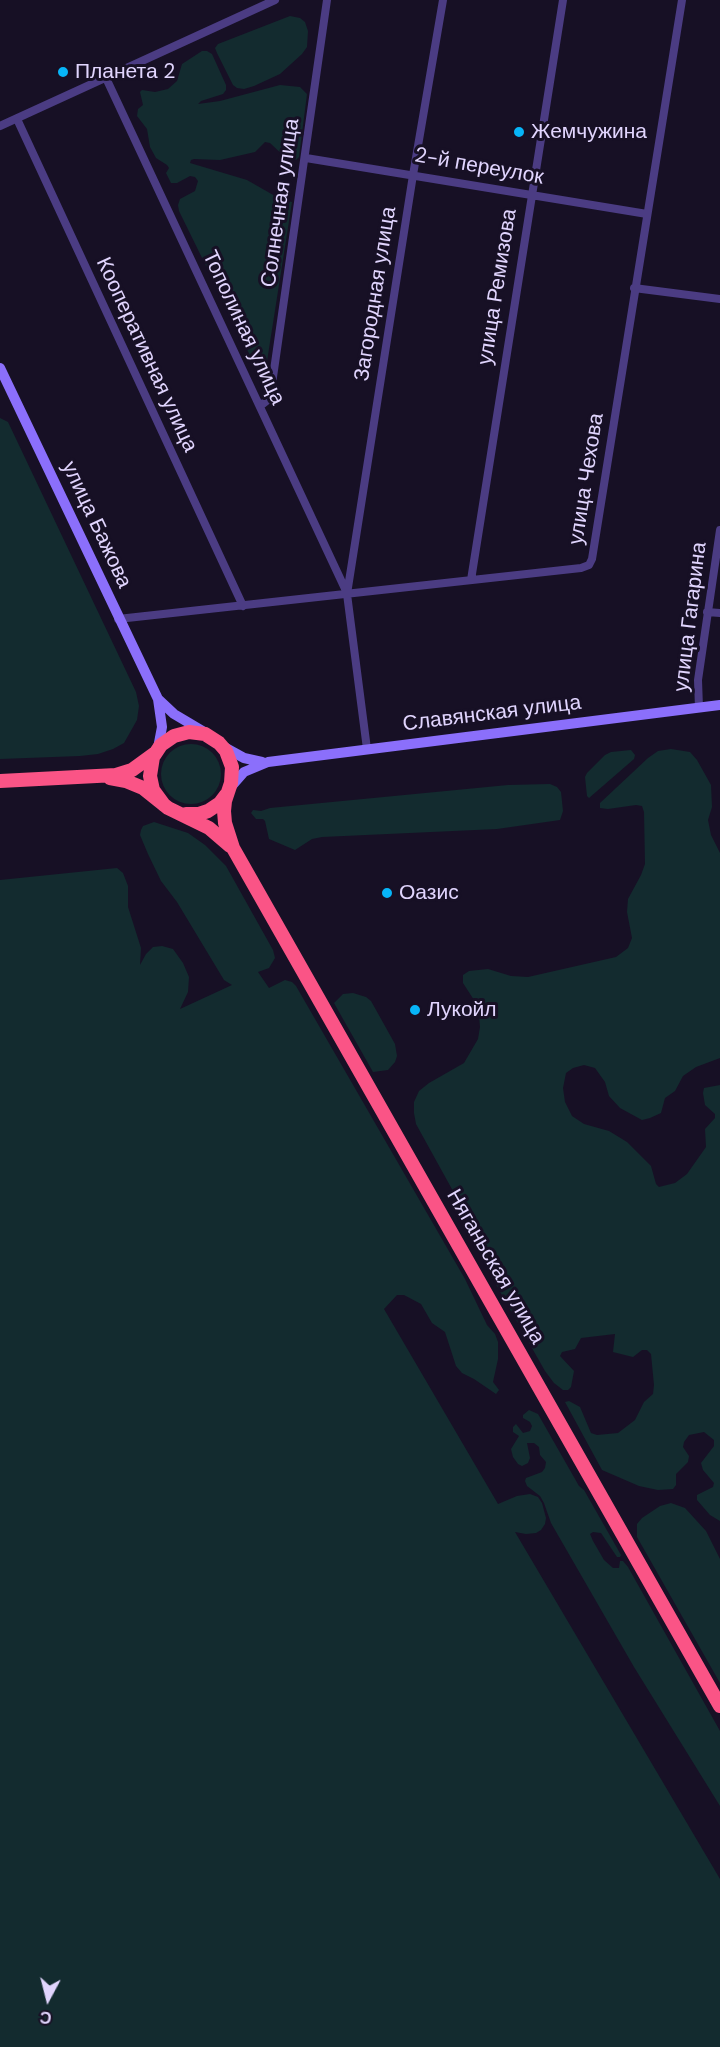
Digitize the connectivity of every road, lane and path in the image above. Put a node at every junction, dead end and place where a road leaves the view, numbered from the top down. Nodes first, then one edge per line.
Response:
1 (275, 0) edge
2 (327, 0) edge
3 (443, 0) edge
4 (563, 0) edge
5 (682, 0) edge
6 (106, 78) junction
7 (17, 119) junction
8 (0, 126) edge
9 (306, 158) junction
10 (413, 174) junction
11 (531, 194) junction
12 (646, 214) junction
13 (634, 288) junction
14 (720, 299) edge
15 (0, 368) edge
16 (260, 406) junction
17 (720, 530) edge
18 (471, 580) junction
19 (347, 594) junction
20 (243, 606) junction
21 (707, 612) junction
22 (720, 613) edge
23 (118, 619) junction
24 (158, 699) junction
25 (720, 705) edge
26 (699, 708) junction
27 (219, 743) junction
28 (367, 749) junction
29 (156, 751) junction
30 (268, 762) junction
31 (96, 777) junction
32 (0, 781) edge
33 (229, 790) junction
34 (164, 805) junction
35 (181, 813) junction
36 (233, 848) junction
37 (720, 1706) edge

1 - 6 street
2 - 9 street, Солнечная улица
3 - 10 street, Загородная улица
4 - 11 street, улица Ремизова
5 - 12 street, улица Чехова
6 - 7 street
6 - 16 street, Тополиная улица
7 - 8 street
7 - 20 street, Кооперативная улица
9 - 10 street, 2-й переулок
9 - 16 street, Солнечная улица
10 - 11 street, 2-й переулок
10 - 19 street, Загородная улица
11 - 12 street, 2-й переулок
11 - 18 street, улица Ремизова
12 - 13 street, улица Чехова
13 - 14 street
13 - 18 street, улица Чехова
15 - 23 street, улица Бажова
16 - 19 street, Тополиная улица
17 - 21 street, улица Гагарина
18 - 19 street, улица Чехова
19 - 20 street, улица Чехова
19 - 28 street
20 - 23 street, улица Чехова
21 - 22 street
21 - 26 street, улица Гагарина
23 - 24 street, улица Бажова
24 - 27 street
24 - 29 street
25 - 26 street, Славянская улица
26 - 28 street, Славянская улица
27 - 29 highway
27 - 30 street
27 - 33 highway
28 - 30 street, Славянская улица
29 - 31 highway
29 - 34 highway
30 - 33 street
31 - 32 highway
31 - 34 highway
33 - 35 highway
33 - 36 highway
34 - 35 highway
35 - 36 highway
36 - 37 highway, Няганьская улица

